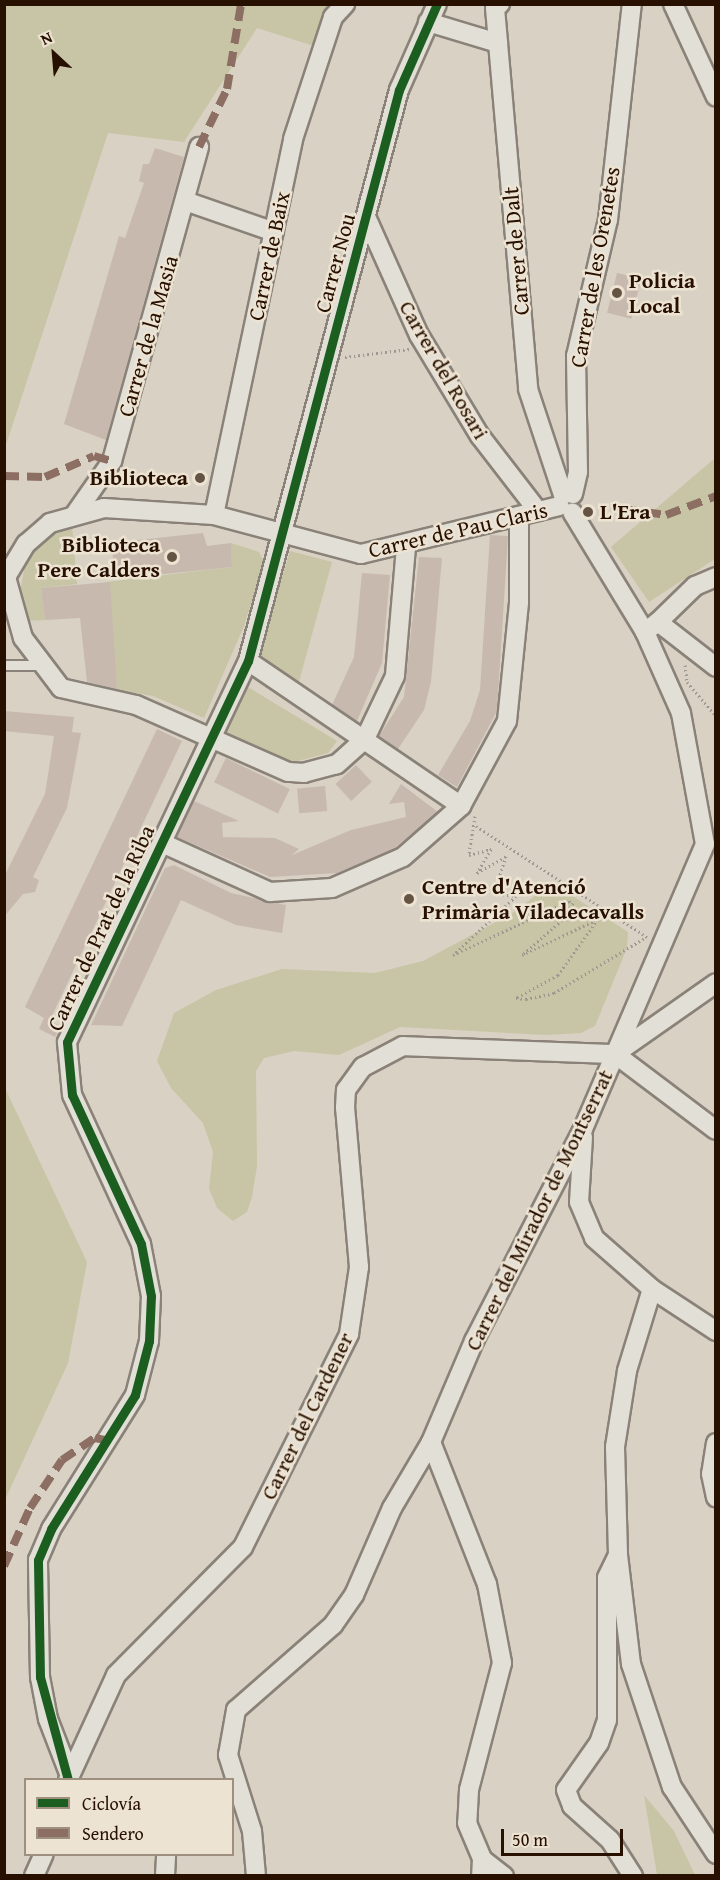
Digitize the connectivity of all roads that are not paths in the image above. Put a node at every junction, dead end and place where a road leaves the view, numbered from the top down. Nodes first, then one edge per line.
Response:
1 (345, 4) edge
2 (437, 4) edge
3 (500, 4) edge
4 (632, 4) edge
5 (673, 4) edge
6 (428, 22) junction
7 (498, 43) junction
8 (716, 97) edge
9 (199, 147) dead end
10 (185, 201) junction
11 (367, 219) junction
12 (274, 232) junction
13 (567, 502) junction
14 (538, 511) junction
15 (75, 514) junction
16 (214, 515) junction
17 (519, 516) junction
18 (280, 536) junction
19 (406, 547) junction
20 (8, 566) edge
21 (716, 577) edge
22 (652, 627) junction
23 (248, 662) junction
24 (4, 665) edge
25 (39, 665) junction
26 (716, 667) edge
27 (212, 736) junction
28 (365, 739) junction
29 (469, 807) junction
30 (162, 843) junction
31 (716, 984) edge
32 (615, 1054) junction
33 (583, 1129) junction
34 (716, 1130) edge
35 (652, 1289) junction
36 (716, 1331) edge
37 (431, 1442) junction
38 (716, 1443) edge
39 (716, 1497) edge
40 (618, 1555) junction
41 (71, 1778) edge
42 (716, 1854) edge
43 (43, 1856) edge
44 (166, 1856) edge
45 (482, 1867) edge
46 (34, 1875) edge
47 (165, 1875) edge
48 (256, 1875) edge
49 (504, 1875) edge
50 (633, 1875) edge

1 - 12 street, Carrer de Baix
2 - 6 street, Carrer Nou
3 - 7 street, Carrer de Dalt
4 - 13 street, Carrer de les Orenetes
5 - 8 street
6 - 7 street
6 - 11 street, Carrer Nou
7 - 13 street, Carrer de Dalt
9 - 10 street, Carrer de la Masia
10 - 12 street
10 - 15 street, Carrer de la Masia
11 - 14 street, Carrer del Rosari
11 - 18 street, Carrer Nou
12 - 16 street, Carrer de Baix
13 - 14 street, Carrer de Pau Claris
13 - 22 street, Carrer del Mirador de Montserrat
14 - 17 street, Carrer de Pau Claris
15 - 16 street, Carrer de Pau Claris
15 - 20 street
16 - 18 street, Carrer de Pau Claris
17 - 19 street, Carrer de Pau Claris
17 - 29 street
18 - 19 street, Carrer de Pau Claris
18 - 23 street, Carrer de Prat de la Riba
19 - 28 street
20 - 25 street
21 - 22 street
22 - 26 street
22 - 32 street, Carrer del Mirador de Montserrat
23 - 27 street, Carrer de Prat de la Riba
23 - 28 street
24 - 25 lane
25 - 27 street
27 - 28 street
27 - 30 street, Carrer de Prat de la Riba
28 - 29 street
29 - 30 street
30 - 41 street, Carrer de Prat de la Riba
31 - 32 street
32 - 33 street, Carrer del Mirador de Montserrat
32 - 34 street
32 - 41 street, Carrer del Cardener
33 - 35 street
33 - 37 street, Carrer del Mirador de Montserrat
35 - 36 street
35 - 40 street
37 - 45 street
37 - 48 street, Carrer del Mirador de Montserrat
38 - 39 street
40 - 42 street
40 - 50 street
43 - 46 street
44 - 47 street
45 - 49 street

